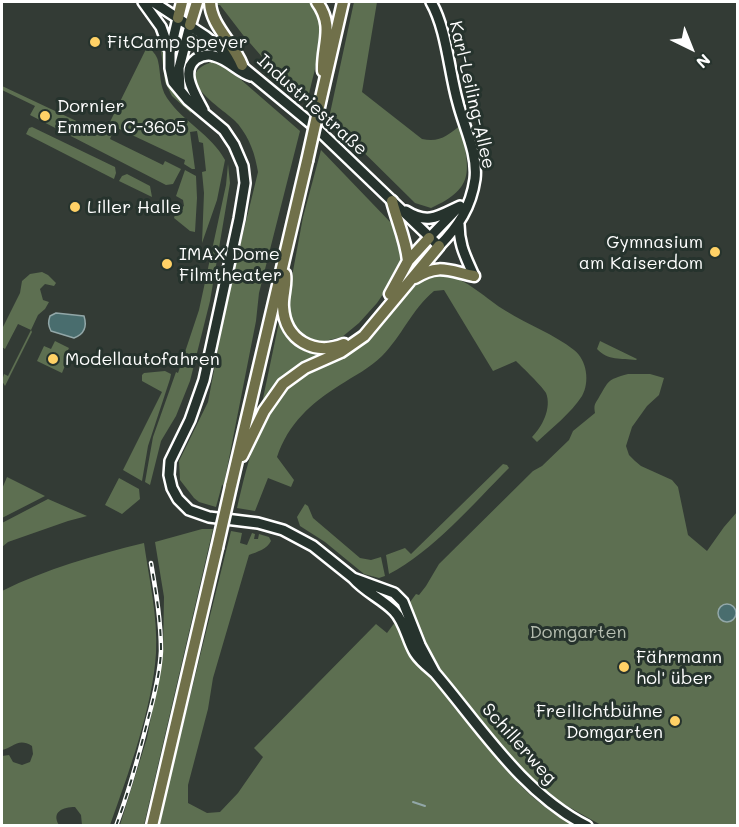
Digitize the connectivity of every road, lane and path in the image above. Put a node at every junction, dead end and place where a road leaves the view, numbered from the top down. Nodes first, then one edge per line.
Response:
1 (143, 2) edge
2 (153, 2) edge
3 (183, 2) edge
4 (197, 2) edge
5 (210, 2) edge
6 (317, 2) edge
7 (343, 2) edge
8 (433, 5) edge
9 (178, 18) junction
10 (190, 25) junction
11 (170, 52) junction
12 (242, 64) junction
13 (257, 78) junction
14 (181, 92) junction
15 (323, 92) junction
16 (206, 115) junction
17 (472, 189) junction
18 (392, 201) junction
19 (460, 206) junction
20 (459, 224) junction
21 (429, 238) junction
22 (439, 246) junction
23 (408, 261) junction
24 (283, 263) junction
25 (474, 276) joint
26 (403, 288) junction
27 (232, 481) junction
28 (353, 579) junction
29 (435, 673) junction
30 (152, 825) edge
31 (587, 825) edge

1 - 11 street
2 - 9 street, Industriestraße
3 - 9 main road
4 - 10 main road
5 - 12 main road
6 - 15 main road
7 - 15 main road
8 - 17 street, Karl-Leiling-Allee
9 - 10 street, Industriestraße
9 - 11 street
10 - 12 street, Industriestraße
10 - 14 street
11 - 14 street
12 - 13 street, Industriestraße
13 - 16 street
13 - 18 street, Industriestraße
14 - 16 street
15 - 24 main road, bridge
16 - 28 street, Schillerweg
17 - 19 street, Karl-Leiling-Allee
17 - 20 street, Karl-Leiling-Allee
18 - 19 street
18 - 21 street, Industriestraße
18 - 23 main road
19 - 21 street, Karl-Leiling-Allee
20 - 22 street, Karl-Leiling-Allee
20 - 25 street
21 - 22 street, Industriestraße
21 - 23 main road
22 - 26 main road
23 - 24 main road
24 - 27 main road
25 - 26 main road
26 - 27 main road
27 - 30 main road, bridge
28 - 29 street, Schillerweg
28 - 29 street, Schillerweg
29 - 31 street, Schillerweg

